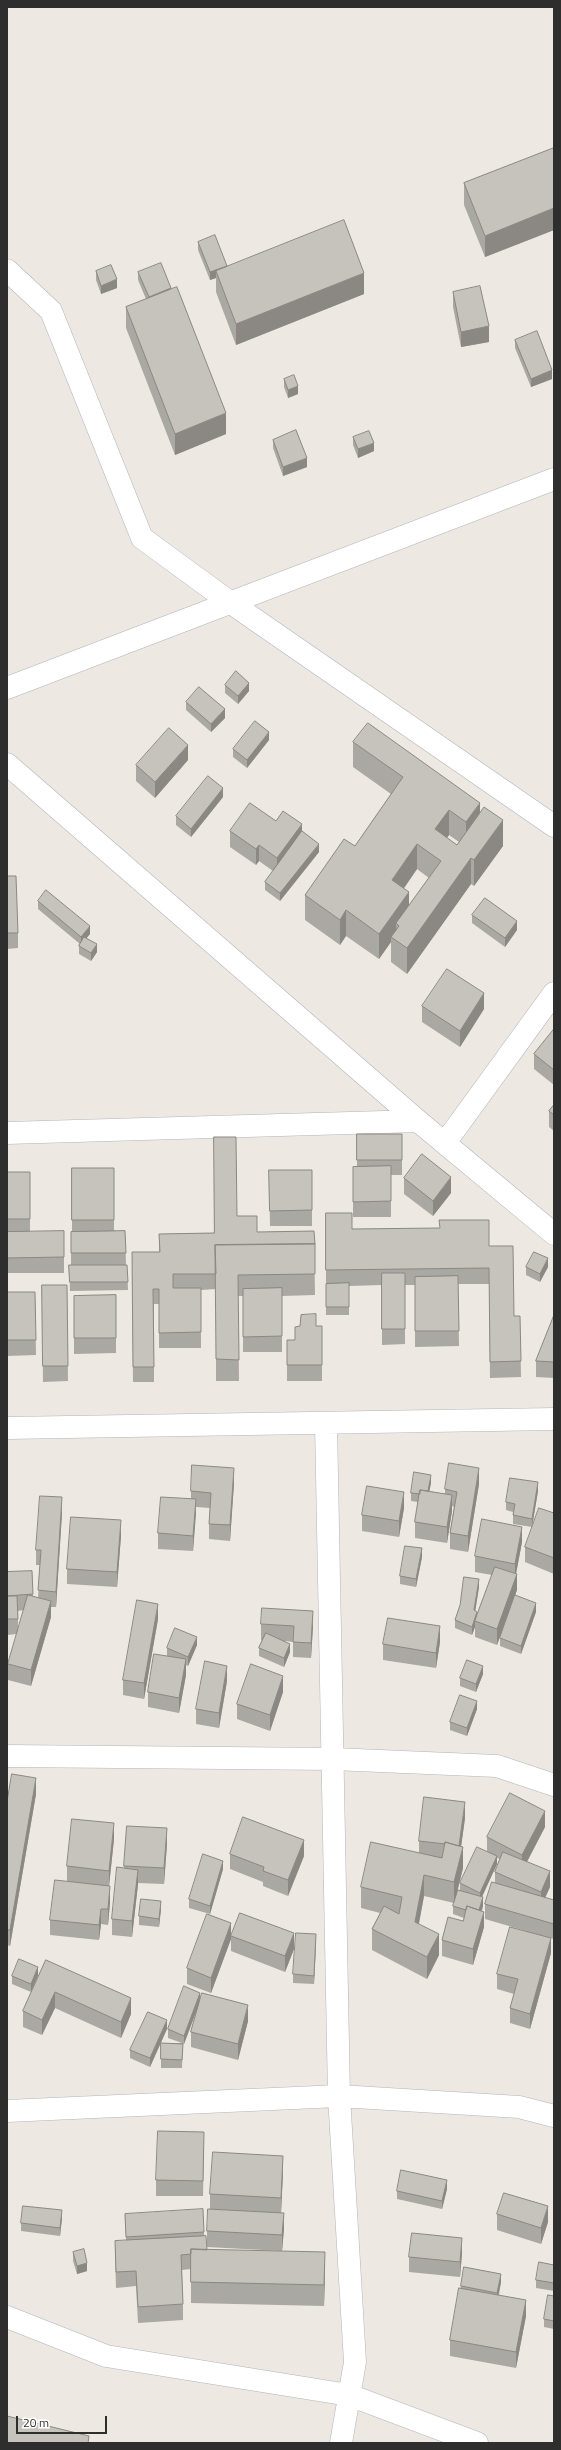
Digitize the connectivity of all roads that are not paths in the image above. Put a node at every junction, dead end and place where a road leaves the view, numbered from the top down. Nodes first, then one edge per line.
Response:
1 (7, 270) edge
2 (554, 479) edge
3 (231, 603) junction
4 (7, 688) edge
5 (7, 764) edge
6 (554, 826) edge
7 (554, 993) edge
8 (418, 1121) junction
9 (7, 1132) edge
10 (445, 1143) junction
11 (554, 1234) edge
12 (554, 1419) edge
13 (326, 1423) junction
14 (7, 1428) edge
15 (7, 1756) edge
16 (333, 1759) junction
17 (554, 1785) edge
18 (339, 2096) junction
19 (7, 2111) edge
20 (554, 2116) edge
21 (7, 2317) edge
22 (349, 2395) junction
23 (341, 2443) edge
24 (477, 2443) edge

1 - 3 street
2 - 3 street
3 - 4 street
3 - 6 street
5 - 8 street
7 - 10 street
8 - 9 street
8 - 10 street
10 - 11 street
12 - 13 street
13 - 14 street
13 - 16 street
15 - 16 street
16 - 17 street
16 - 18 street
18 - 19 street
18 - 20 street
18 - 22 street
21 - 22 street
22 - 23 street
22 - 24 street

